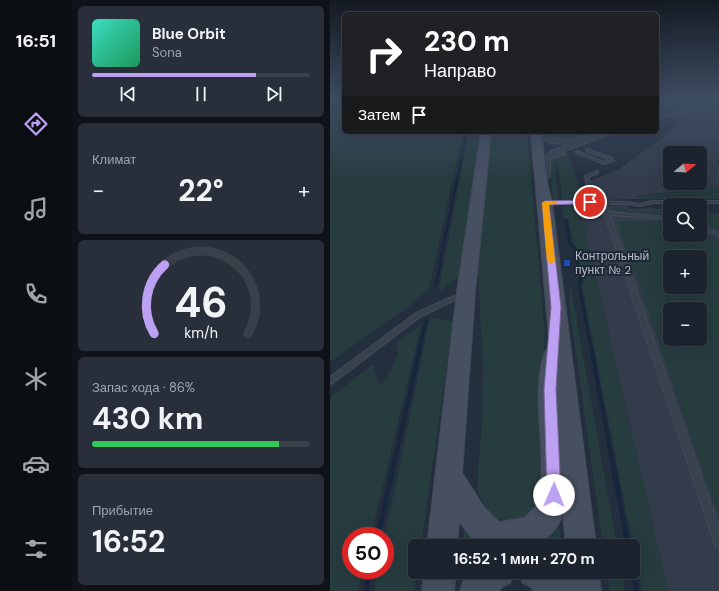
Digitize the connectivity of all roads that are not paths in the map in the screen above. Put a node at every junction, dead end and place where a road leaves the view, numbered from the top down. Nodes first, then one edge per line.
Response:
1 (486, 134) edge
2 (536, 134) edge
3 (543, 134) edge
4 (607, 134) edge
5 (592, 139) junction
6 (587, 150) dead end
7 (577, 152) dead end
8 (564, 154) dead end
9 (591, 158) junction
10 (546, 159) junction
11 (586, 163) dead end
12 (597, 172) dead end
13 (541, 183) junction
14 (590, 202) junction
15 (603, 202) junction
16 (719, 202) edge
17 (545, 203) junction
18 (606, 213) junction
19 (663, 217) edge
20 (707, 229) edge
21 (719, 234) edge
22 (466, 292) junction
23 (556, 307) junction
24 (330, 381) edge
25 (449, 477) junction
26 (443, 539) edge
27 (580, 539) edge
28 (719, 542) edge
29 (439, 579) edge
30 (488, 579) edge
31 (545, 579) edge
32 (584, 579) edge
33 (438, 591) edge
34 (476, 591) edge
35 (556, 591) edge
36 (585, 591) edge

1 - 22 main road
2 - 13 main road
3 - 5 street
4 - 5 street
5 - 10 street
6 - 9 lane
7 - 9 lane
8 - 10 lane
9 - 11 lane
10 - 13 street
12 - 14 lane
13 - 17 main road
14 - 15 lane
14 - 17 lane
15 - 16 lane
15 - 18 lane
17 - 23 main road
18 - 19 lane
18 - 28 lane
20 - 21 lane
22 - 24 lane
22 - 25 main road
23 - 25 main road
23 - 27 main road
25 - 26 main road
29 - 33 main road
30 - 34 main road
31 - 35 main road
32 - 36 main road

